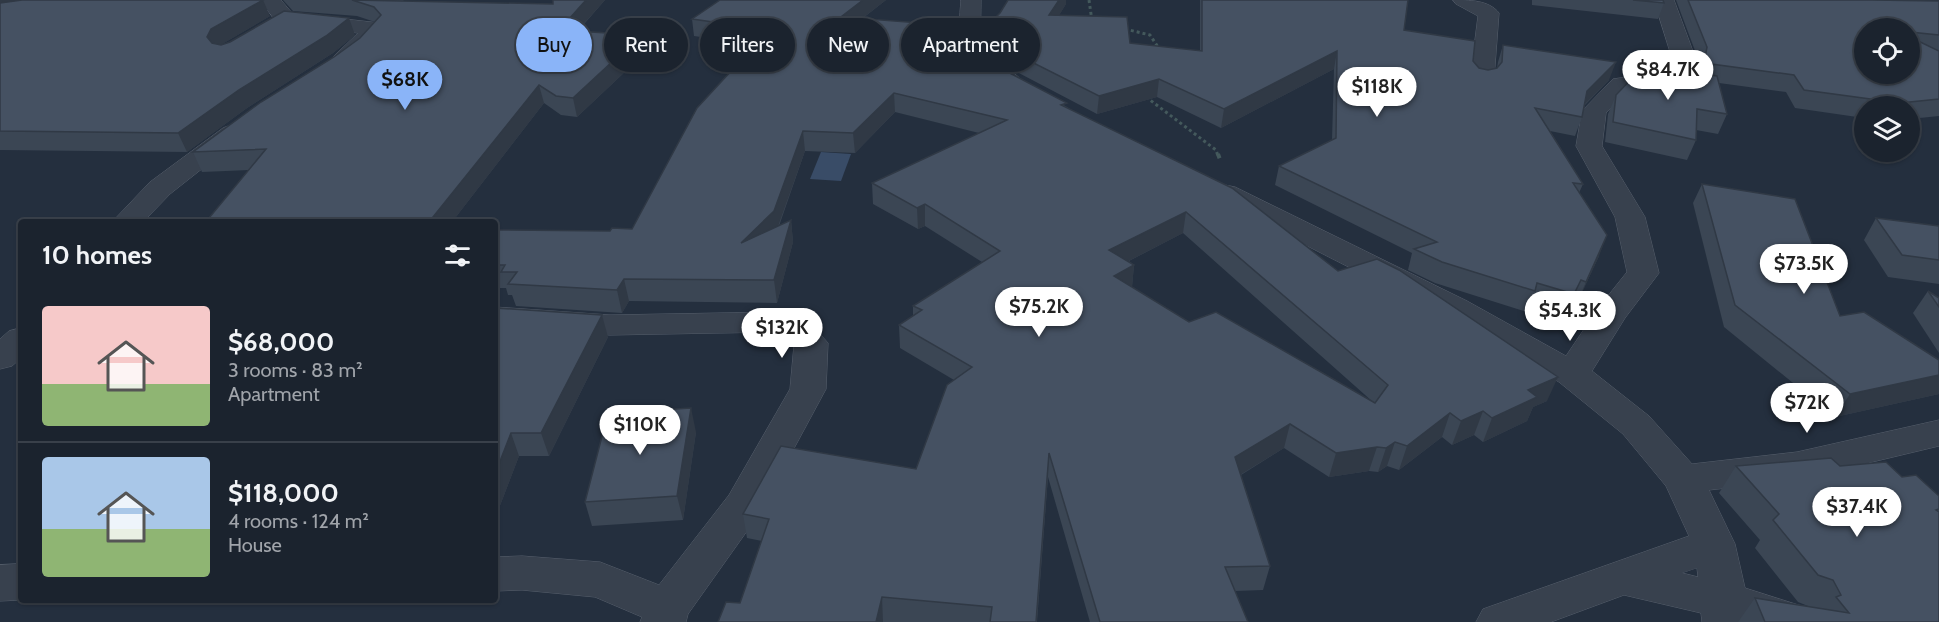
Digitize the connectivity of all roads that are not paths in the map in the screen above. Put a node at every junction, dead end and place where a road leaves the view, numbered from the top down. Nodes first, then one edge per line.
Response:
1 (270, 0) edge
2 (971, 0) edge
3 (1463, 0) edge
4 (1664, 0) edge
5 (322, 71) edge
6 (1482, 79) edge
7 (1034, 93) edge
8 (248, 121) edge
9 (1204, 183) edge
10 (130, 219) edge
11 (498, 317) edge
12 (18, 342) edge
13 (0, 358) edge
14 (1572, 374) junction
15 (1939, 433) edge
16 (1683, 479) junction
17 (1714, 544) junction
18 (498, 574) edge
19 (1622, 577) junction
20 (18, 582) edge
21 (0, 583) edge
22 (1724, 611) edge
23 (665, 615) edge
24 (1499, 622) edge
25 (1795, 622) edge

1 - 5 street
2 - 7 street
3 - 6 street
4 - 14 street
8 - 10 street
9 - 14 street
11 - 23 street
12 - 13 street
14 - 16 street
15 - 16 street
16 - 17 street
17 - 19 street
17 - 22 street
18 - 23 street
19 - 22 street
19 - 24 street
20 - 21 street
22 - 25 street

